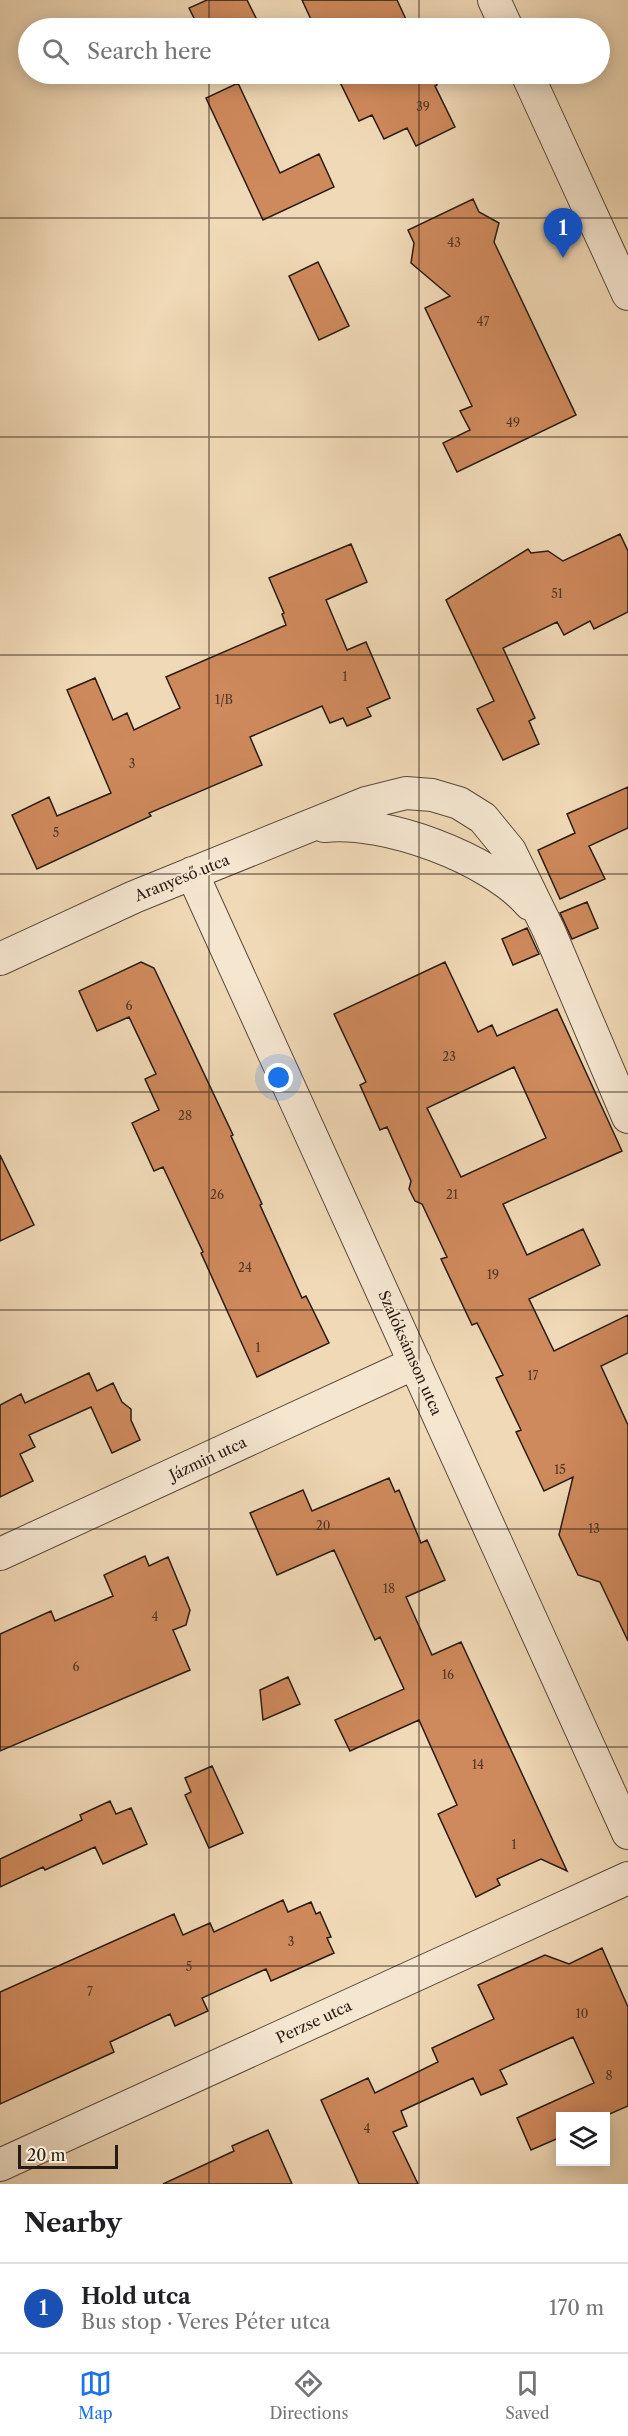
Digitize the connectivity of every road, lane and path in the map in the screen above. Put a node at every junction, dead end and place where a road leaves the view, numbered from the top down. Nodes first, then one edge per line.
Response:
1 (494, 0) edge
2 (502, 18) edge
3 (532, 84) edge
4 (628, 292) edge
5 (298, 830) junction
6 (192, 873) junction
7 (549, 932) junction
8 (0, 959) edge
9 (628, 1117) edge
10 (415, 1363) junction
11 (0, 1554) edge
12 (628, 1833) edge
13 (628, 1878) edge
14 (0, 2165) edge

1 - 2 street
3 - 4 street
5 - 6 street, Aranyeső utca
5 - 7 street
5 - 7 street, Aranyeső utca
6 - 8 street, Aranyeső utca
6 - 10 street, Szalóksámson utca
7 - 9 street
10 - 11 street, Jázmin utca
10 - 12 street, Szalóksámson utca
13 - 14 street, Perzse utca

